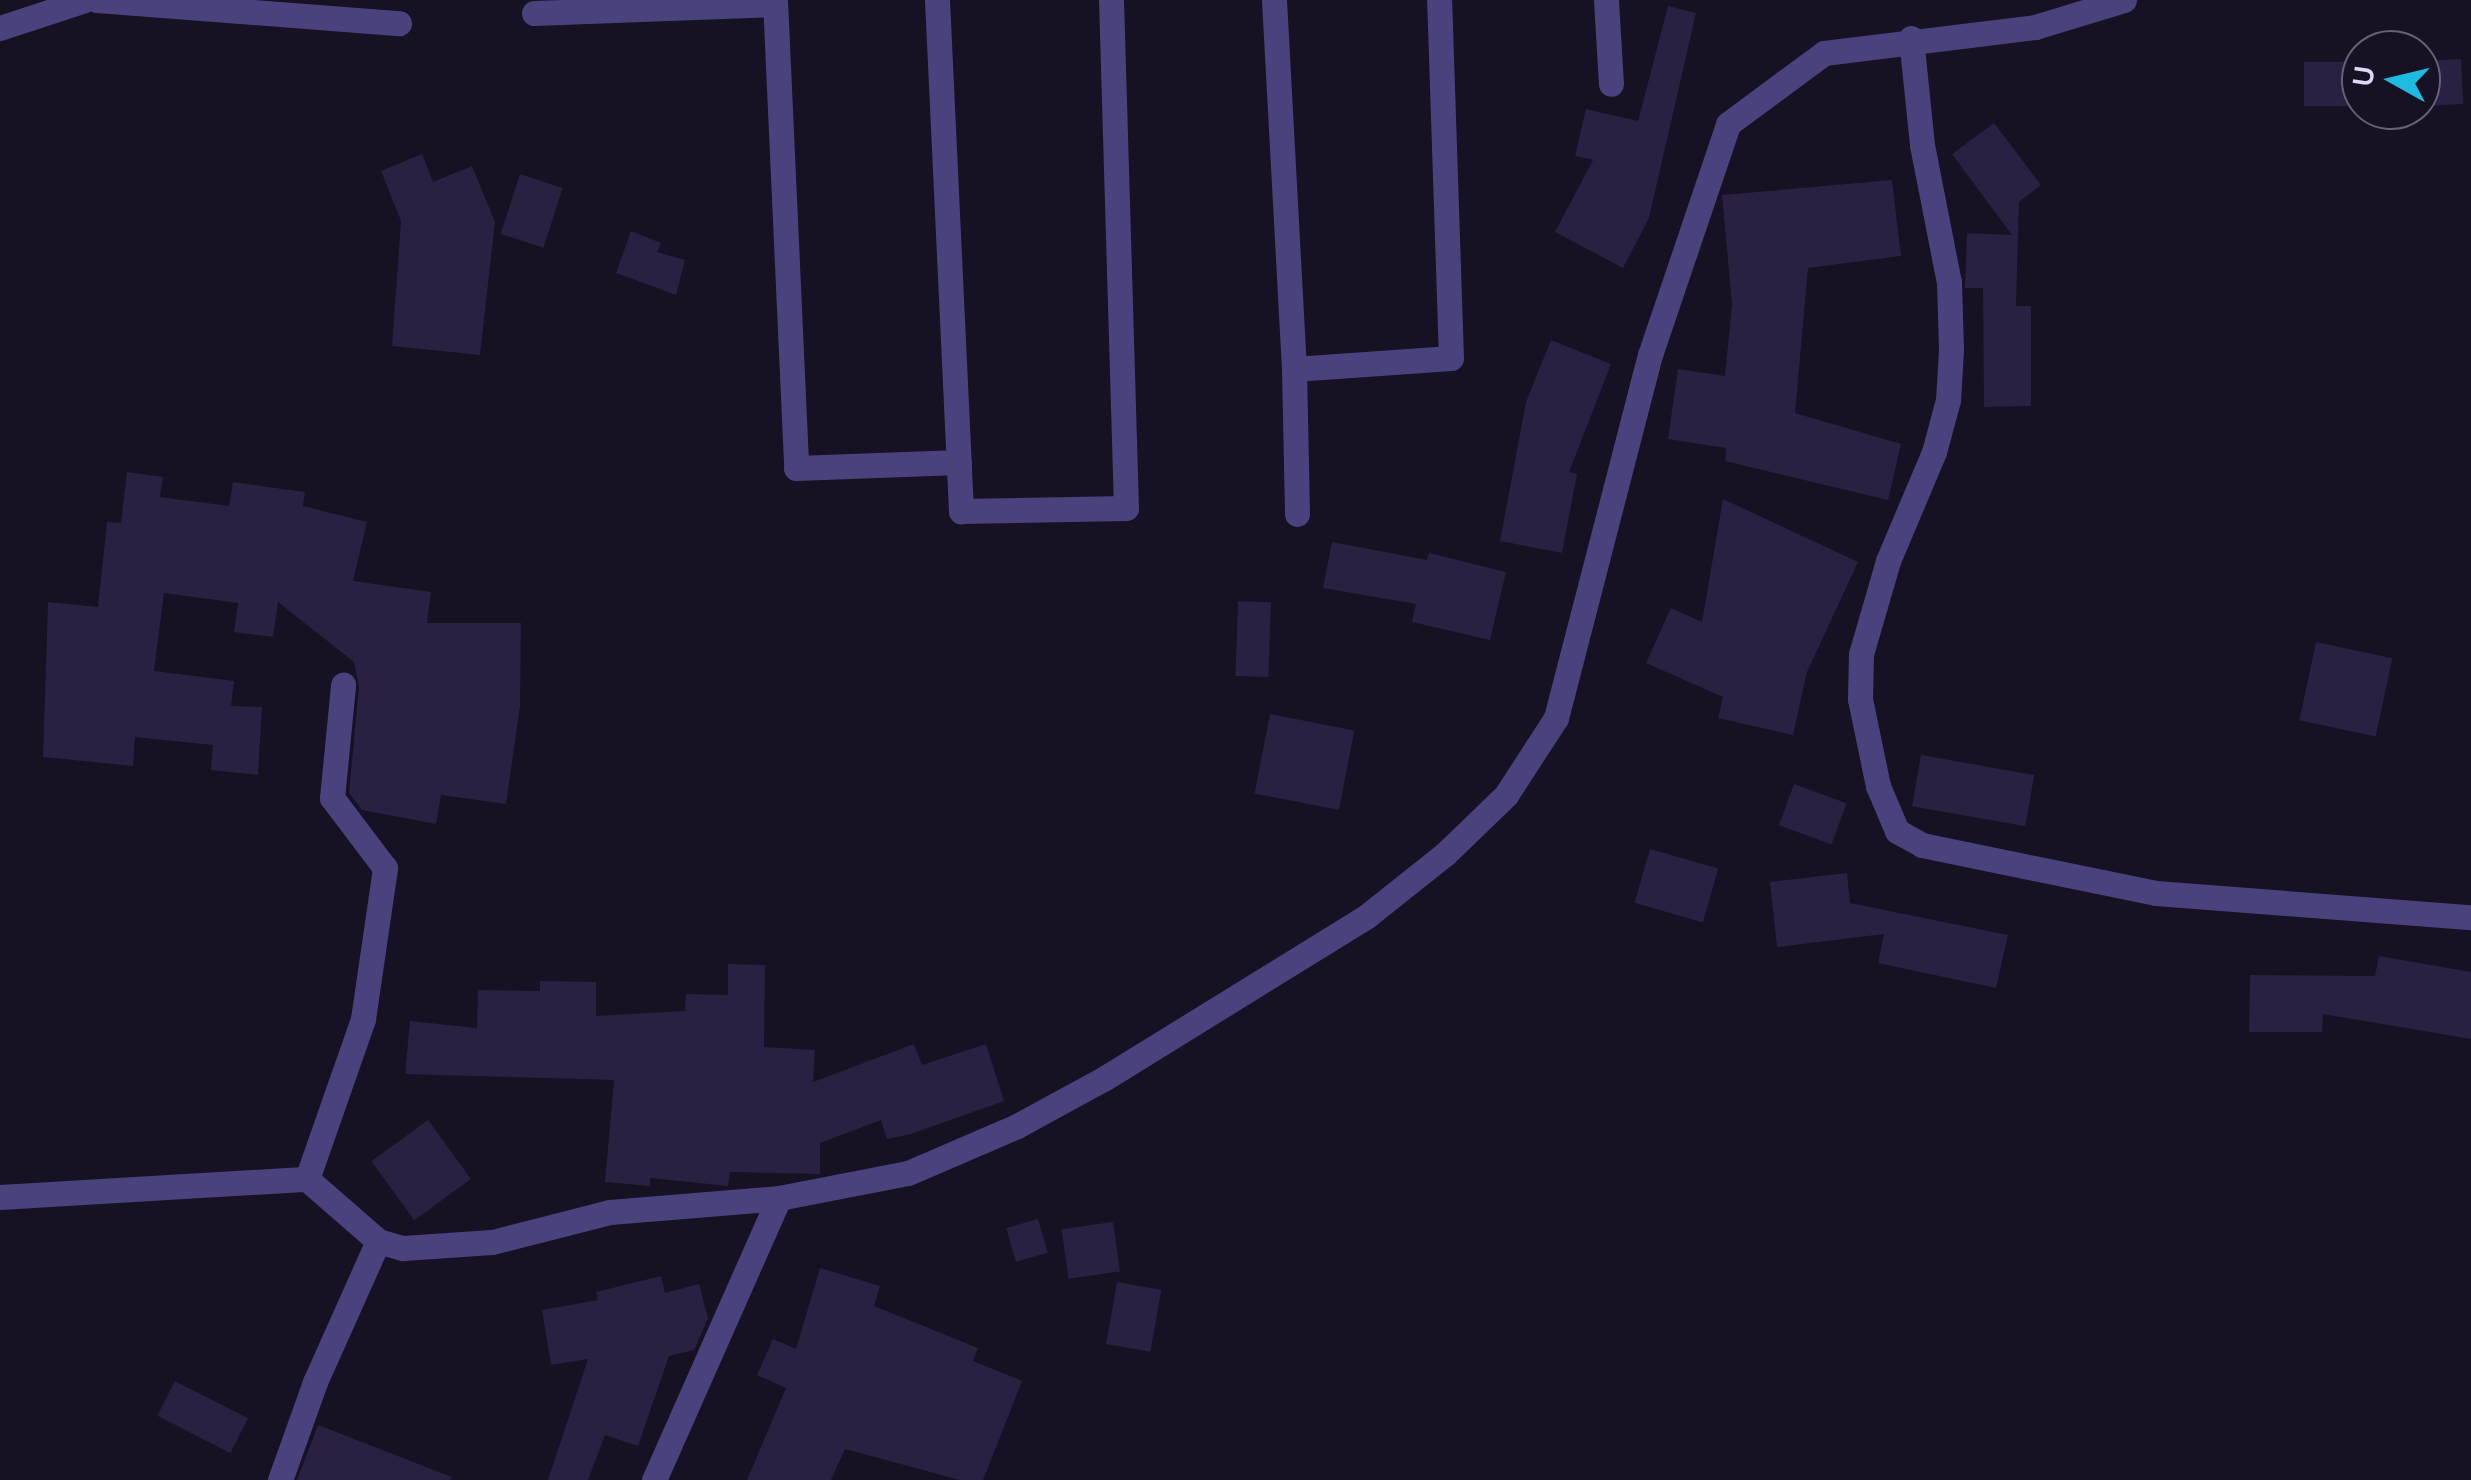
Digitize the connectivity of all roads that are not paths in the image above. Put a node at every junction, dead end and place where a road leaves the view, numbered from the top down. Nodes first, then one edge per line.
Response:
1 (86, 0) edge
2 (97, 0) edge
3 (937, 0) edge
4 (1111, 0) edge
5 (1274, 0) edge
6 (1439, 0) edge
7 (1606, 0) edge
8 (2124, 0) edge
9 (775, 2) edge
10 (269, 7) edge
11 (534, 13) dead end
12 (399, 24) dead end
13 (0, 28) edge
14 (1911, 38) junction
15 (1611, 84) dead end
16 (1294, 368) junction
17 (959, 462) junction
18 (1297, 514) dead end
19 (343, 685) dead end
20 (2471, 917) edge
21 (306, 1179) junction
22 (0, 1197) edge
23 (779, 1198) junction
24 (378, 1241) junction
25 (280, 1480) edge
26 (654, 1480) edge

1 - 13 street
2 - 10 street
3 - 17 street
4 - 17 street
5 - 16 street
6 - 16 street
7 - 15 street
8 - 14 street
9 - 11 street
9 - 17 street
10 - 12 street
14 - 20 street
14 - 23 street
16 - 18 street
19 - 21 street
21 - 22 street
21 - 24 street
23 - 24 street
23 - 26 street
24 - 25 street

